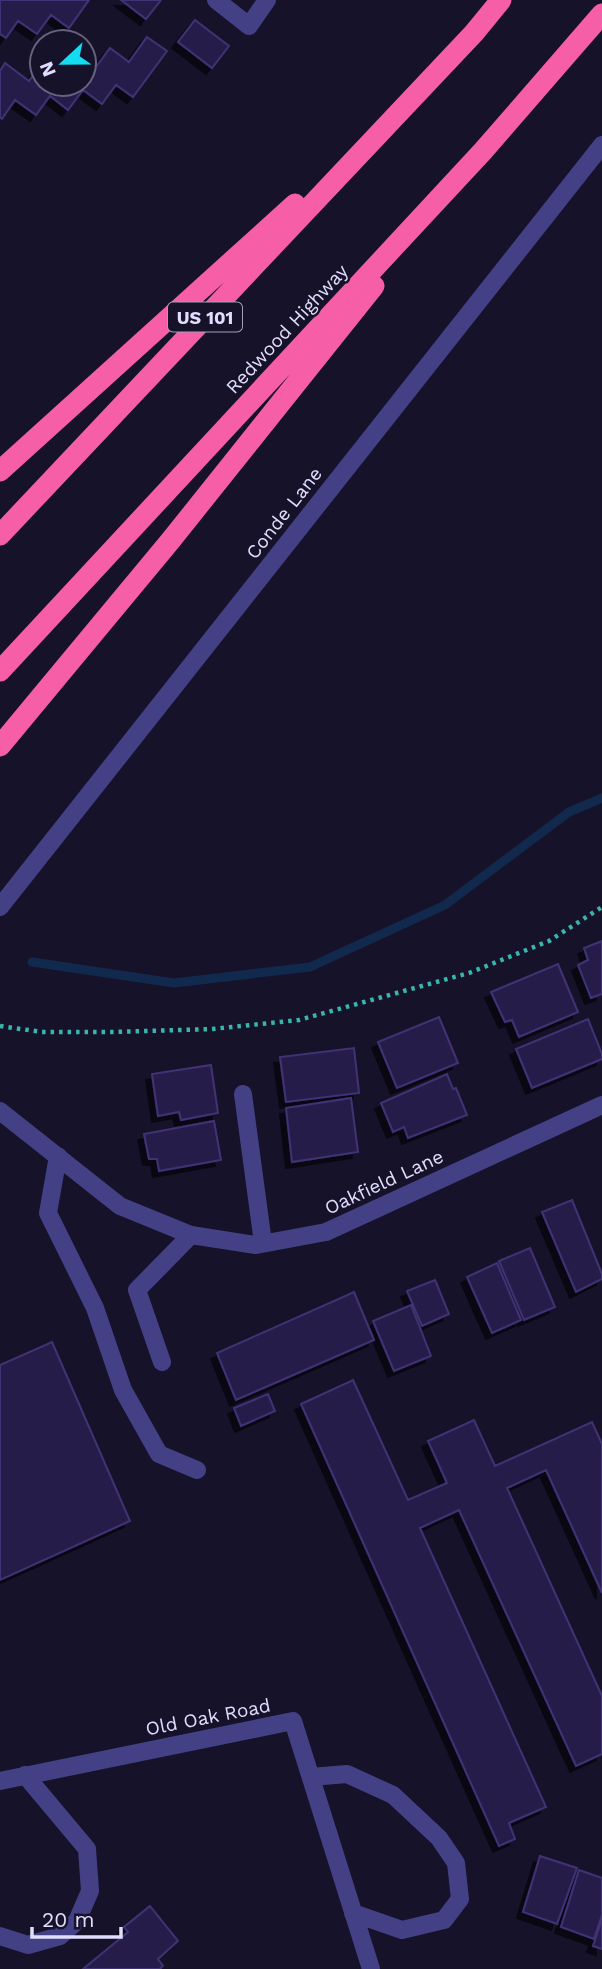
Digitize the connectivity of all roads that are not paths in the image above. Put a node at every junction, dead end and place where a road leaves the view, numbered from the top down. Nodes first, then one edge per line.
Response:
1 (216, 0) edge
2 (267, 0) edge
3 (501, 0) edge
4 (602, 14) edge
5 (411, 99) junction
6 (600, 149) edge
7 (483, 151) junction
8 (0, 471) edge
9 (0, 536) edge
10 (0, 671) edge
11 (0, 746) edge
12 (0, 907) edge
13 (243, 1094) dead end
14 (602, 1105) edge
15 (0, 1111) edge
16 (58, 1156) junction
17 (191, 1235) junction
18 (263, 1243) junction
19 (162, 1362) dead end
20 (197, 1470) dead end
21 (25, 1775) junction
22 (311, 1777) junction
23 (0, 1781) edge
24 (353, 1913) junction
25 (0, 1936) edge
26 (371, 1969) edge

1 - 2 street
3 - 5 highway, US 101
4 - 7 highway, Redwood Highway
5 - 8 highway
5 - 9 highway, US 101
6 - 12 street, Conde Lane
7 - 10 highway, Redwood Highway
7 - 11 highway
13 - 18 street
14 - 18 street, Oakfield Lane
15 - 16 street, Oakfield Lane
16 - 17 street, Oakfield Lane
16 - 20 street
17 - 18 street, Oakfield Lane
17 - 19 street
21 - 22 street, Old Oak Road
21 - 23 street, Old Oak Road
21 - 25 street
22 - 24 street, Old Oak Road
22 - 24 street
24 - 26 street, Old Oak Road

